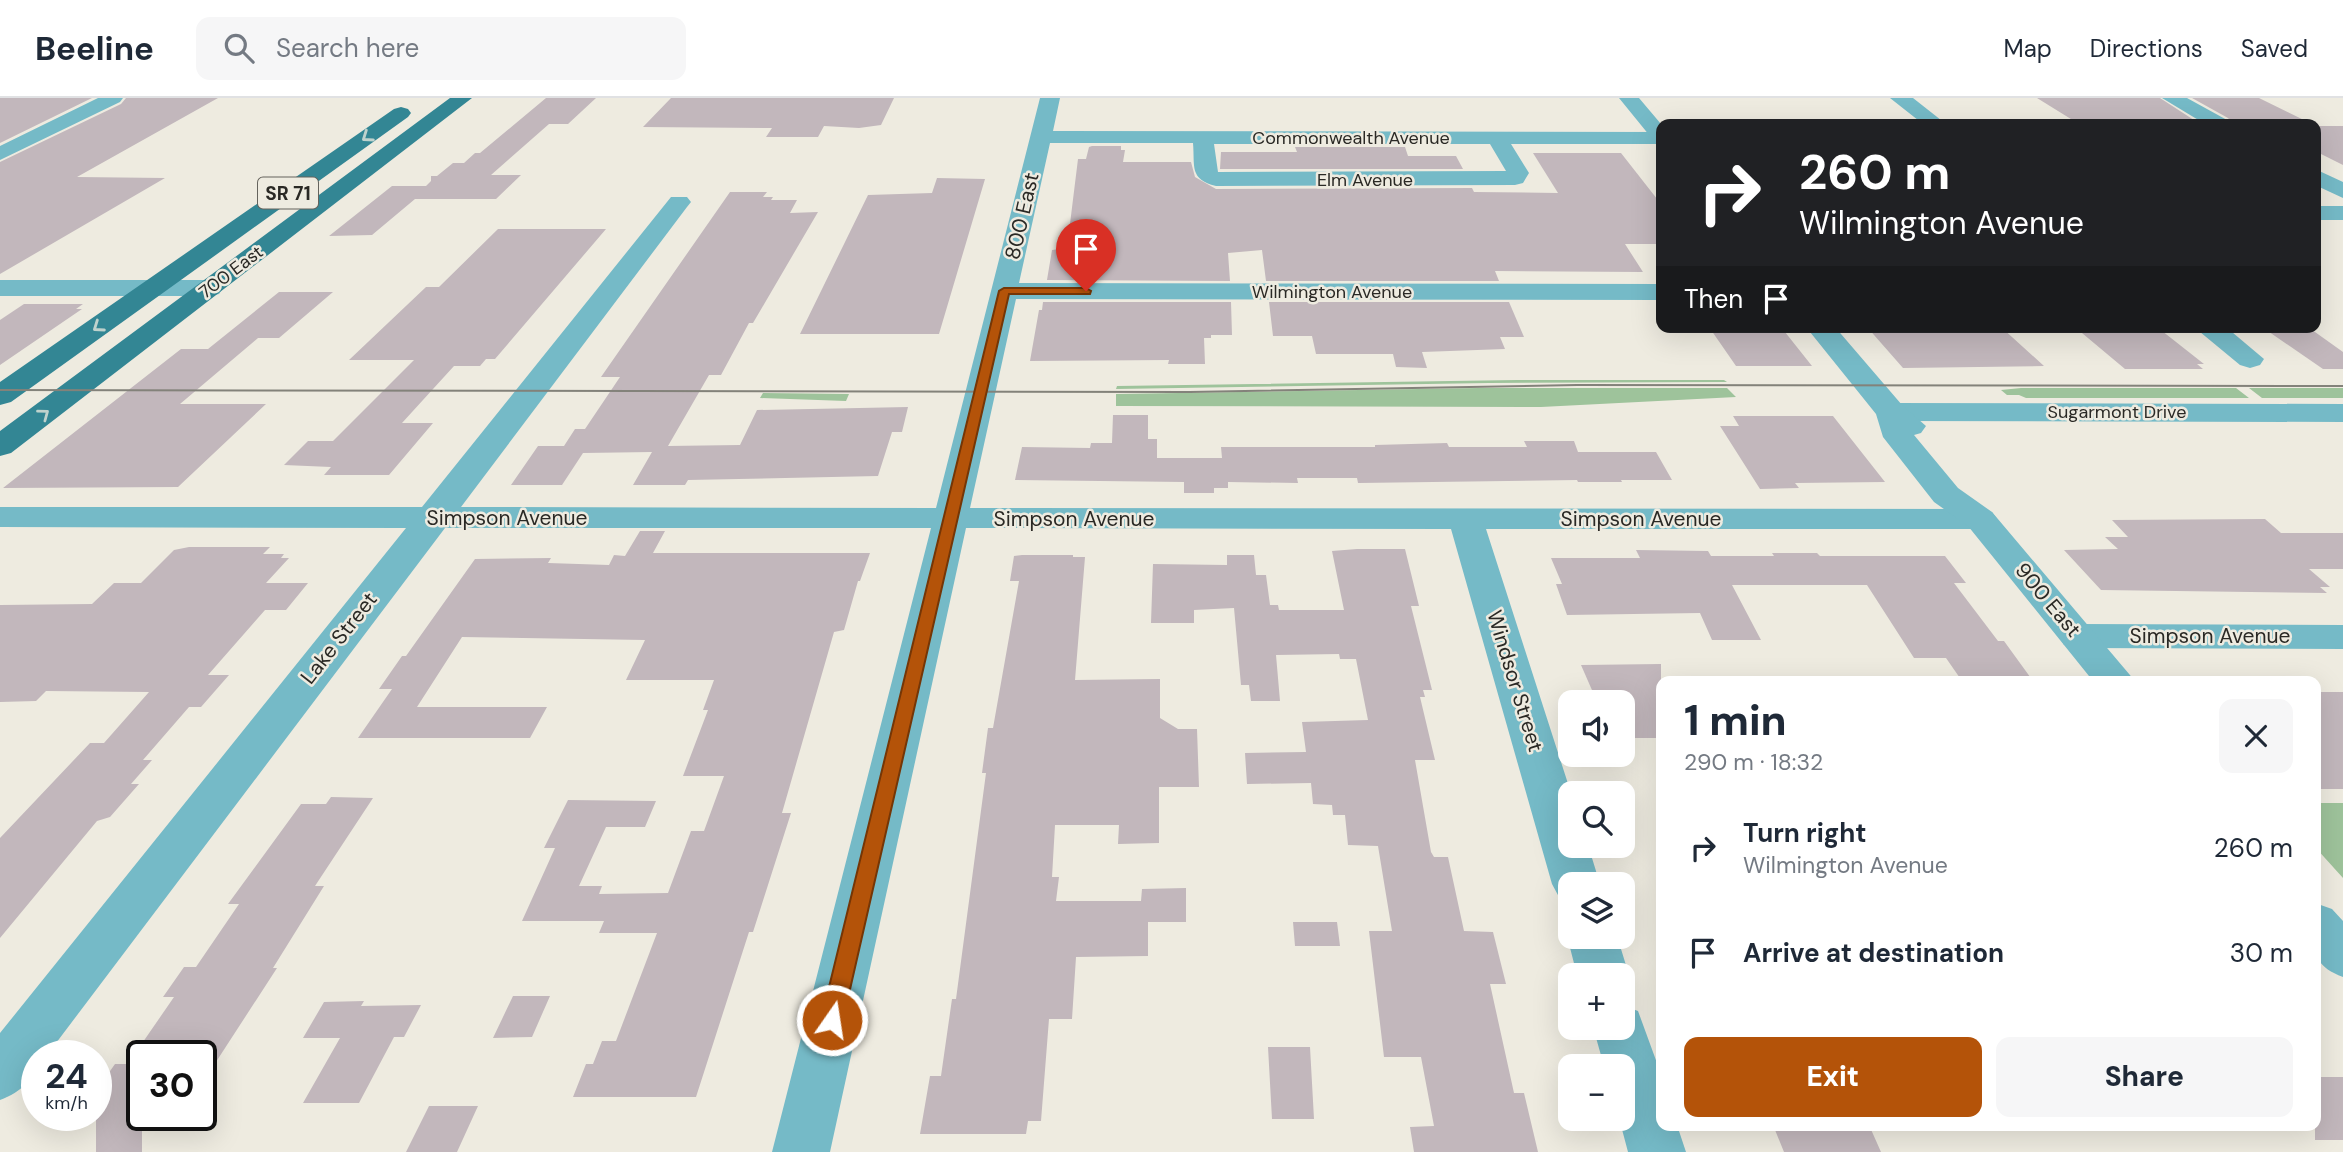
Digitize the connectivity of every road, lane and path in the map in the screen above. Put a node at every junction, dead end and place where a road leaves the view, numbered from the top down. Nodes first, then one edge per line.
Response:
1 (113, 98) edge
2 (461, 98) edge
3 (1050, 98) edge
4 (1629, 98) edge
5 (1900, 98) edge
6 (2172, 98) edge
7 (419, 100) dead end
8 (1929, 119) edge
9 (2211, 119) edge
10 (1656, 132) edge
11 (1041, 137) junction
12 (1203, 138) junction
13 (1497, 138) junction
14 (1656, 138) edge
15 (0, 155) edge
16 (2321, 179) edge
17 (2343, 191) edge
18 (679, 202) dead end
19 (2321, 213) edge
20 (2343, 213) edge
21 (0, 288) edge
22 (154, 288) junction
23 (210, 288) junction
24 (1004, 291) junction
25 (1656, 292) edge
26 (1825, 333) edge
27 (2216, 333) edge
28 (2250, 359) dead end
29 (0, 396) edge
30 (1891, 412) junction
31 (2343, 413) edge
32 (0, 446) edge
33 (0, 517) edge
34 (433, 518) junction
35 (951, 518) junction
36 (1466, 519) junction
37 (1980, 520) junction
38 (2078, 636) junction
39 (2343, 637) edge
40 (2111, 676) edge
41 (1572, 872) edge
42 (2321, 930) edge
43 (2343, 956) edge
44 (1623, 1040) edge
45 (0, 1075) edge
46 (801, 1152) edge
47 (1657, 1152) edge

1 - 15 street
2 - 23 main road, 700 East / SR 71
3 - 11 street, 800 East
4 - 10 street
5 - 8 street
6 - 9 street
7 -> 22 main road, 700 East / SR 71
11 - 12 street, Commonwealth Avenue
11 - 24 street, 800 East
12 - 13 street, Commonwealth Avenue
12 - 13 street, Elm Avenue
13 - 14 street, Commonwealth Avenue
16 - 17 street
18 - 34 street, Lake Street
19 - 20 street
21 - 22 street
22 - 23 street
22 -> 29 main road, 700 East / SR 71
32 -> 23 main road, 700 East / SR 71
24 - 25 street, Wilmington Avenue
24 - 35 street, 800 East
26 - 30 street, 900 East
27 - 28 street
30 - 31 street, Sugarmont Drive
30 - 37 street, 900 East
33 - 34 street, Simpson Avenue
34 - 35 street, Simpson Avenue
34 - 45 street, Lake Street
35 - 36 street, Simpson Avenue
35 - 46 street, 800 East
36 - 37 street, Simpson Avenue
36 - 41 street, Windsor Street
37 - 38 street, 900 East
38 - 39 street, Simpson Avenue
38 - 40 street, 900 East
42 - 43 street
44 - 47 street

